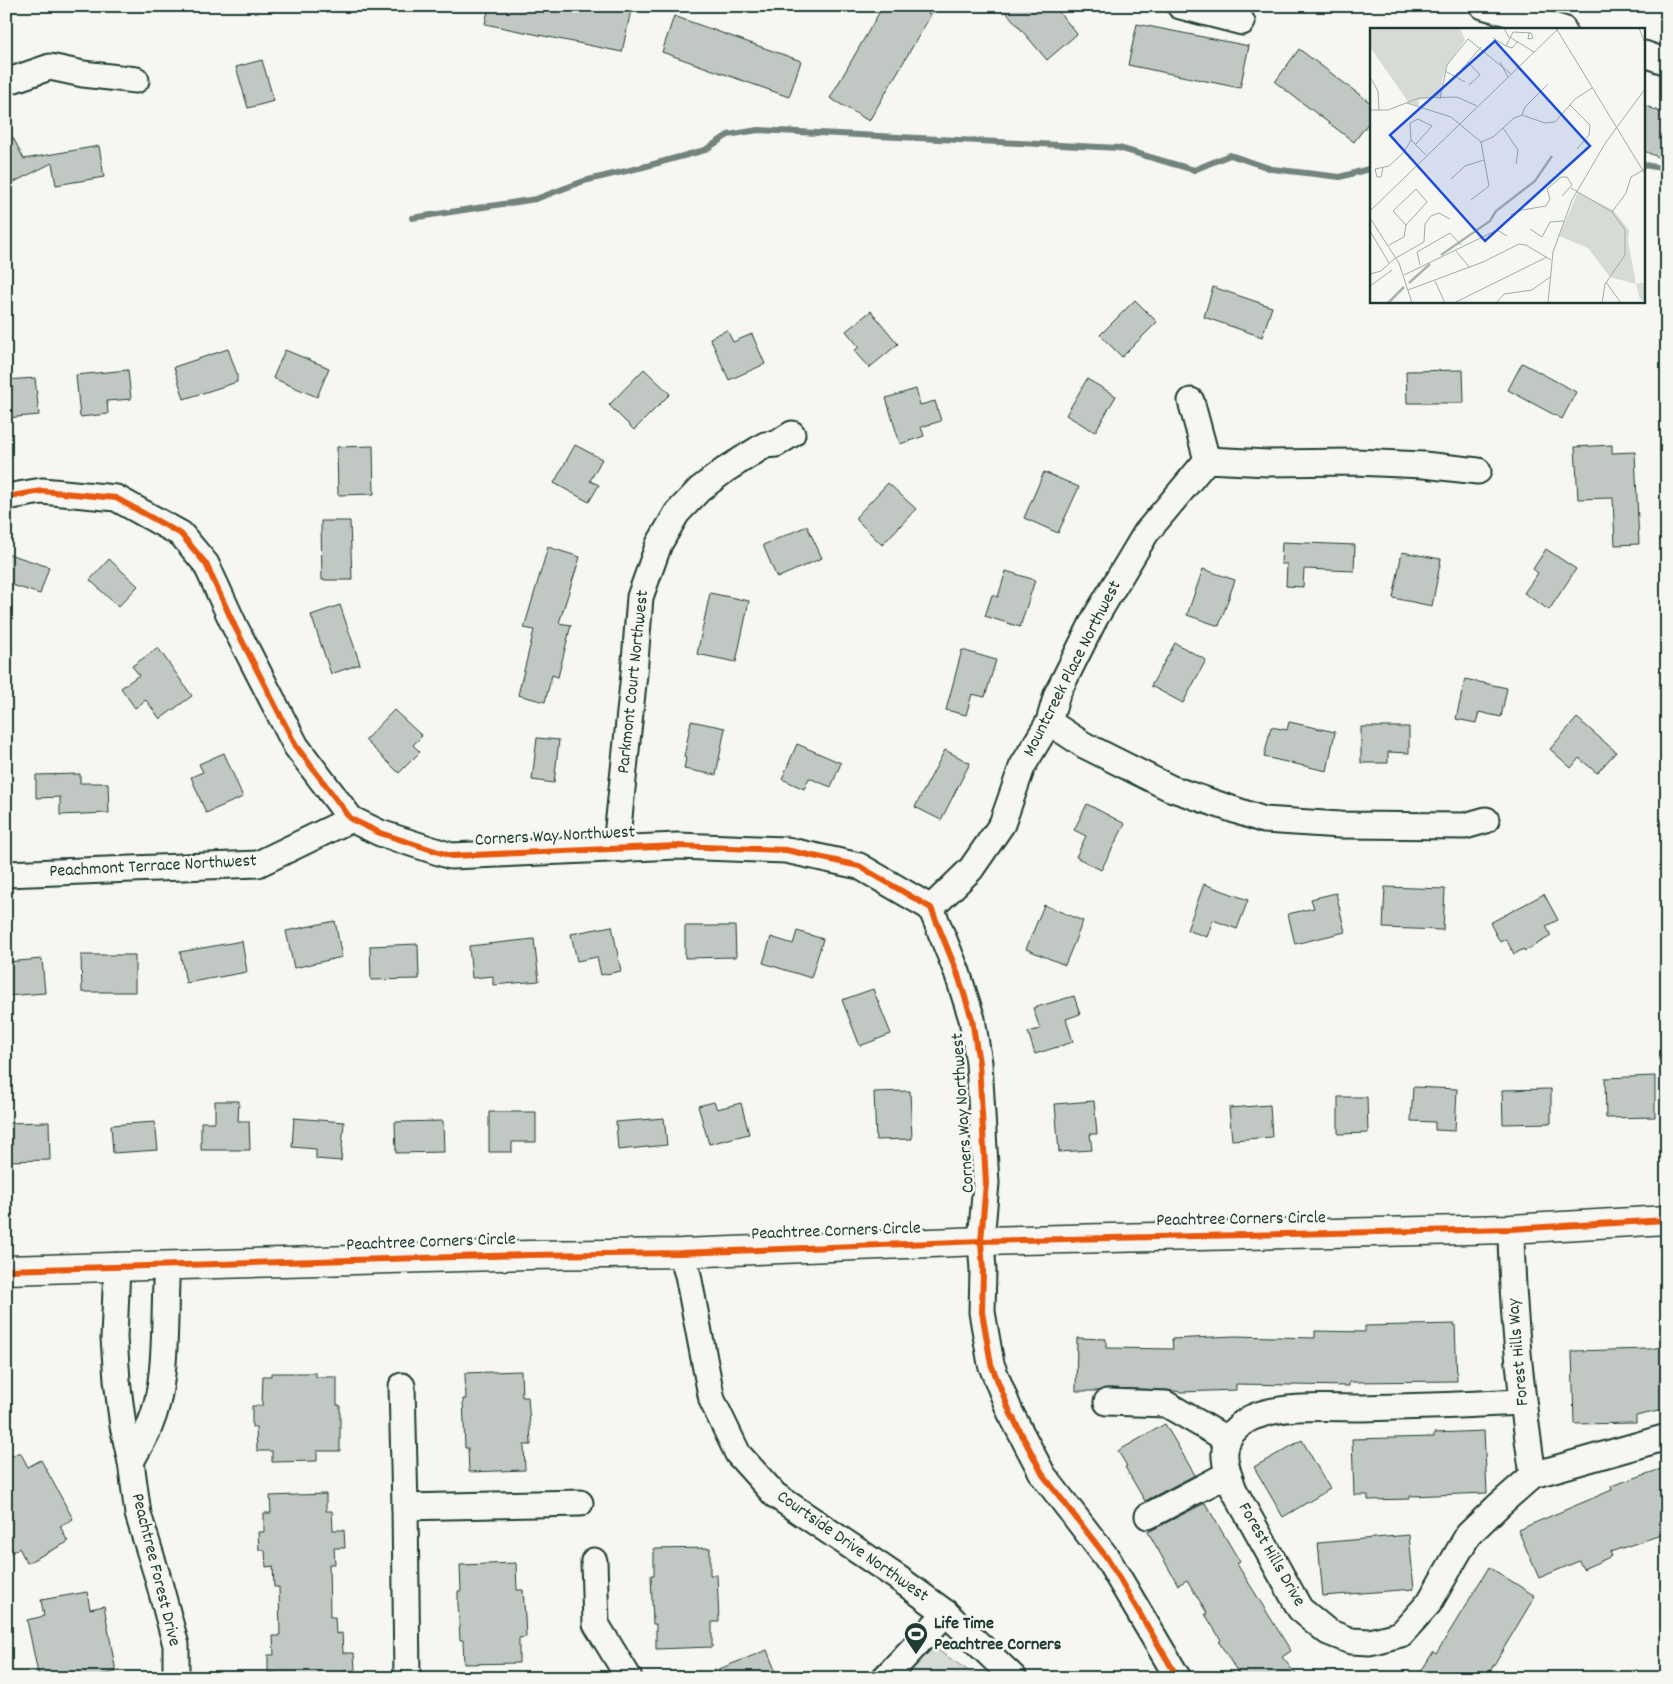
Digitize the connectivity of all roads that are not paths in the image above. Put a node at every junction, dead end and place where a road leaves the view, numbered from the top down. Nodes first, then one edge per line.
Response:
1 (1180, 6) edge
2 (1483, 6) edge
3 (1242, 22) dead end
4 (1560, 28) edge
5 (1646, 55) edge
6 (1667, 62) edge
7 (136, 80) dead end
8 (6, 82) edge
9 (1191, 401) dead end
10 (792, 434) dead end
11 (1207, 460) junction
12 (1478, 471) dead end
13 (6, 497) edge
14 (1048, 722) junction
15 (351, 819) junction
16 (1486, 820) dead end
17 (623, 849) junction
18 (6, 874) edge
19 (931, 908) junction
20 (1667, 1220) edge
21 (1511, 1229) junction
22 (981, 1241) junction
23 (680, 1253) junction
24 (167, 1265) junction
25 (117, 1266) junction
26 (6, 1270) edge
27 (402, 1386) dead end
28 (1108, 1402) dead end
29 (1522, 1402) junction
30 (1667, 1438) edge
31 (1228, 1440) junction
32 (131, 1462) junction
33 (1228, 1474) junction
34 (1533, 1475) junction
35 (580, 1503) dead end
36 (405, 1507) junction
37 (1148, 1516) dead end
38 (594, 1561) dead end
39 (946, 1613) junction
40 (176, 1678) edge
41 (407, 1678) edge
42 (630, 1678) edge
43 (885, 1678) edge
44 (1014, 1678) edge
45 (1178, 1678) edge

1 - 3 street
2 - 4 street
5 - 6 street
7 - 8 street
9 - 11 street
10 - 17 street, Parkmont Court Northwest
11 - 12 street
11 - 14 street, Mountcreek Place Northwest
13 - 15 street, Corners Way Northwest
14 - 16 street
14 - 19 street, Mountcreek Place Northwest
15 - 17 street, Corners Way Northwest
15 - 18 street, Peachmont Terrace Northwest
17 - 19 street, Corners Way Northwest
19 - 22 street, Corners Way Northwest
20 - 21 street, Peachtree Corners Circle
21 - 22 street, Peachtree Corners Circle
21 - 29 street, Forest Hills Way
22 - 23 street, Peachtree Corners Circle
22 - 45 street, Corners Way Northwest
23 - 24 street, Peachtree Corners Circle
23 - 39 street, Courtside Drive Northwest
24 - 25 street, Peachtree Corners Circle
24 - 32 street
25 - 26 street, Peachtree Corners Circle
25 - 32 street, Peachtree Forest Drive
27 - 36 street
28 - 31 street
29 - 31 street
29 - 34 street, Forest Hills Way
30 - 34 street, Forest Hills Drive
31 - 33 street, Forest Hills Drive
32 - 40 street, Peachtree Forest Drive
33 - 34 street, Forest Hills Drive
33 - 37 street
35 - 36 street
36 - 41 street
38 - 42 street
39 - 43 street
39 - 44 street, Courtside Drive Northwest

